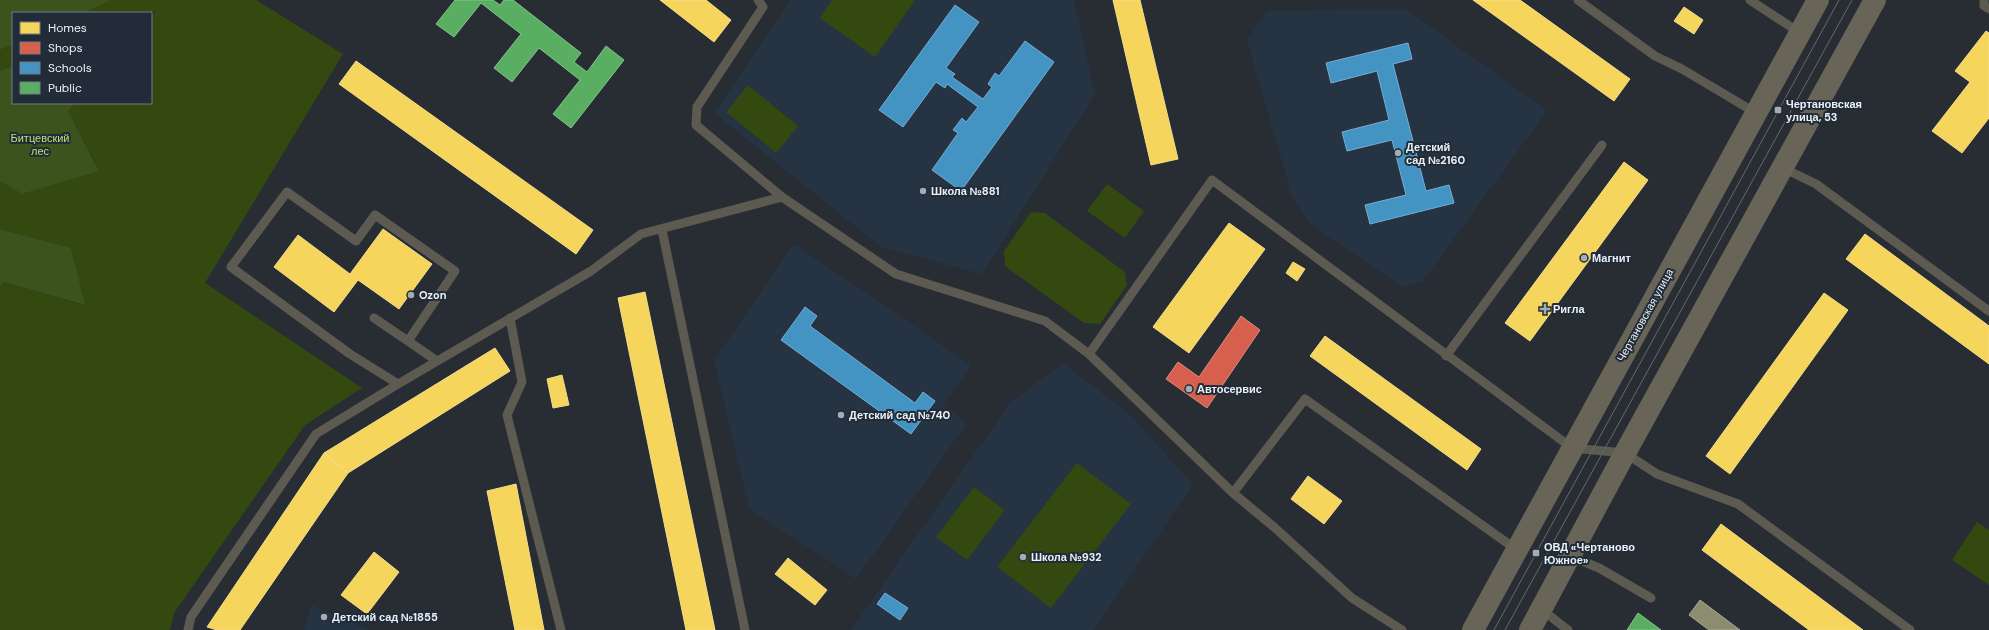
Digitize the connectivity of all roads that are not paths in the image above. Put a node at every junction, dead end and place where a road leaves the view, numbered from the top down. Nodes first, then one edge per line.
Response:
1 (758, 0) edge
2 (1578, 0) edge
3 (1750, 0) edge
4 (1818, 0) edge
5 (1874, 0) edge
6 (1984, 0) edge
7 (1989, 9) edge
8 (1800, 33) junction
9 (1756, 113) junction
10 (1602, 145) dead end
11 (1783, 168) junction
12 (782, 197) junction
13 (662, 230) junction
14 (1989, 311) edge
15 (374, 318) dead end
16 (510, 318) junction
17 (408, 341) junction
18 (1089, 354) junction
19 (1446, 356) junction
20 (437, 362) junction
21 (398, 384) junction
22 (1572, 448) junction
23 (1625, 453) junction
24 (1233, 493) junction
25 (1517, 550) junction
26 (1570, 556) junction
27 (1651, 598) dead end
28 (1541, 609) junction
29 (188, 630) edge
30 (561, 630) edge
31 (745, 630) edge
32 (1402, 630) edge
33 (1473, 630) edge
34 (1530, 630) edge
35 (1568, 630) edge
36 (1910, 630) edge

1 - 12 lane
2 - 9 lane
3 - 8 lane
4 - 8 main road, Чертановская улица
5 - 11 main road
6 - 7 lane
8 - 9 main road, Чертановская улица
9 - 22 main road, Чертановская улица
10 - 19 lane
11 - 14 lane
11 - 23 main road
12 - 13 lane
12 - 18 lane
13 - 16 lane
13 - 31 lane
15 - 17 lane
16 - 20 lane
16 - 30 lane
17 - 20 lane
17 - 21 lane
18 - 19 lane
18 - 24 lane
19 - 22 lane
20 - 21 lane
21 - 29 lane
22 - 23 lane
22 - 25 main road, Чертановская улица
23 - 26 main road
23 - 36 lane
24 - 25 lane
24 - 32 lane
25 - 33 main road, Чертановская улица
26 - 27 lane
26 - 28 main road
28 - 34 main road
28 - 35 lane

